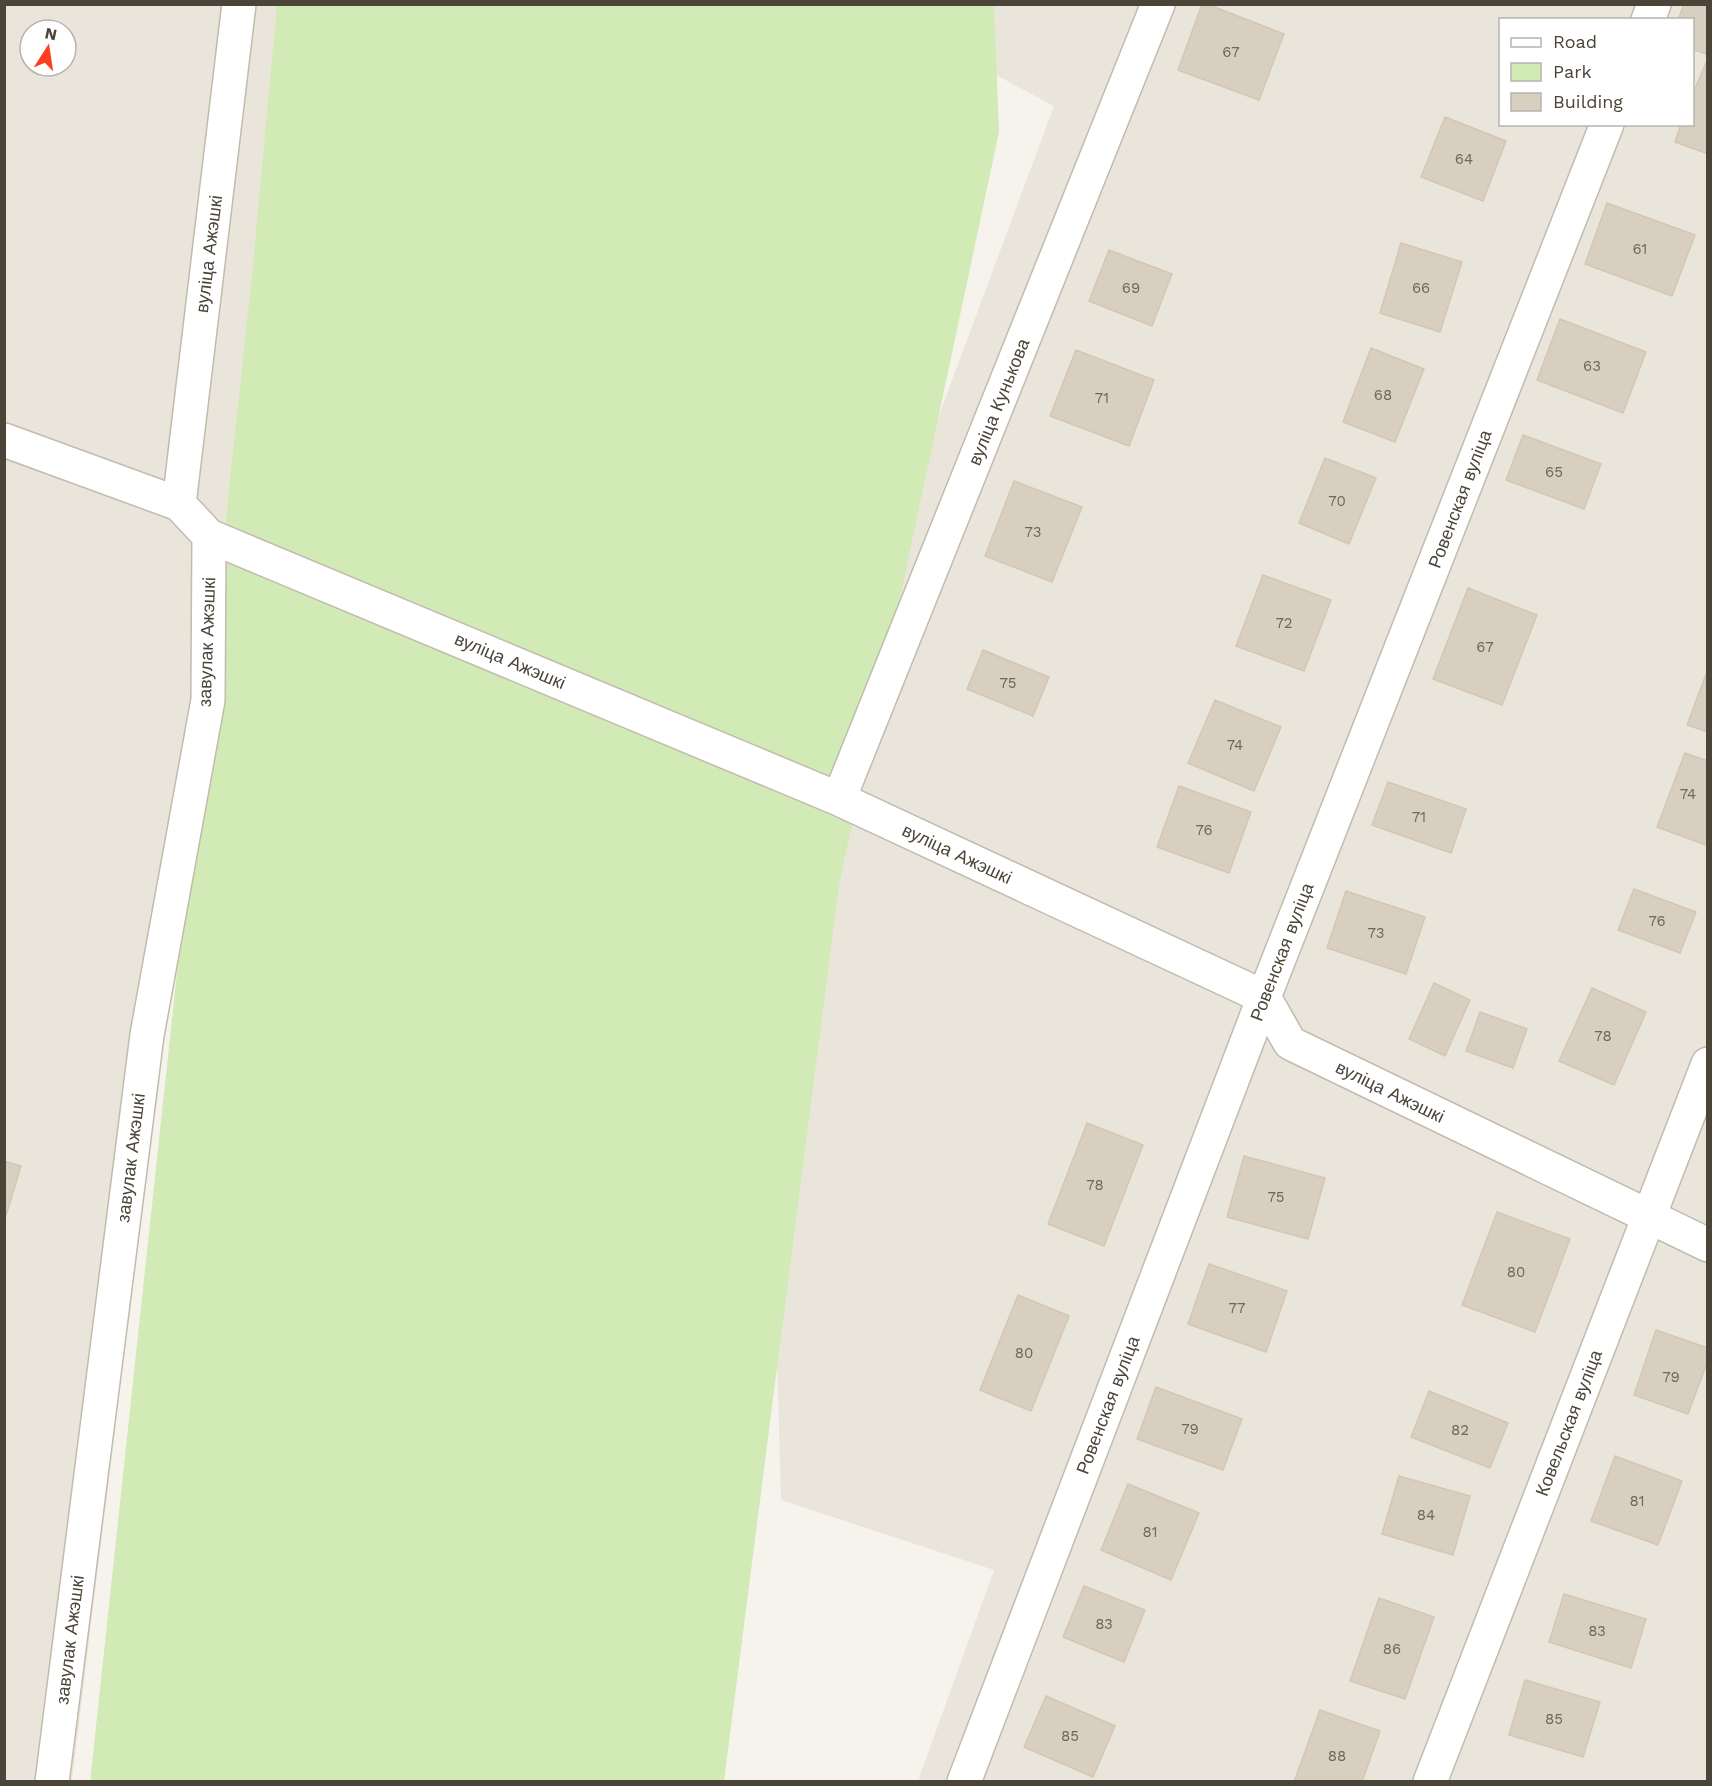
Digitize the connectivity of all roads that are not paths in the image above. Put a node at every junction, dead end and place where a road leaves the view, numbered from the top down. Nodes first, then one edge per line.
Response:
1 (239, 4) edge
2 (1158, 4) edge
3 (1606, 126) edge
4 (4, 440) edge
5 (179, 504) junction
6 (209, 536) junction
7 (839, 799) junction
8 (1264, 997) junction
9 (1707, 1064) edge
10 (1649, 1215) junction
11 (1707, 1245) edge
12 (52, 1782) edge
13 (964, 1782) edge
14 (1430, 1782) edge

1 - 5 street, вуліца Ажэшкі
2 - 7 street, вуліца Кунькова
3 - 8 street, Ровенская вуліца
4 - 5 street, вуліца Ажэшкі
5 - 6 street, вуліца Ажэшкі
6 - 7 street, вуліца Ажэшкі
6 - 12 street, завулак Ажэшкі
7 - 8 street, вуліца Ажэшкі
8 - 10 street, вуліца Ажэшкі
8 - 13 street, Ровенская вуліца
9 - 10 street, Ковельская вуліца
10 - 11 street, вуліца Ажэшкі
10 - 14 street, Ковельская вуліца

